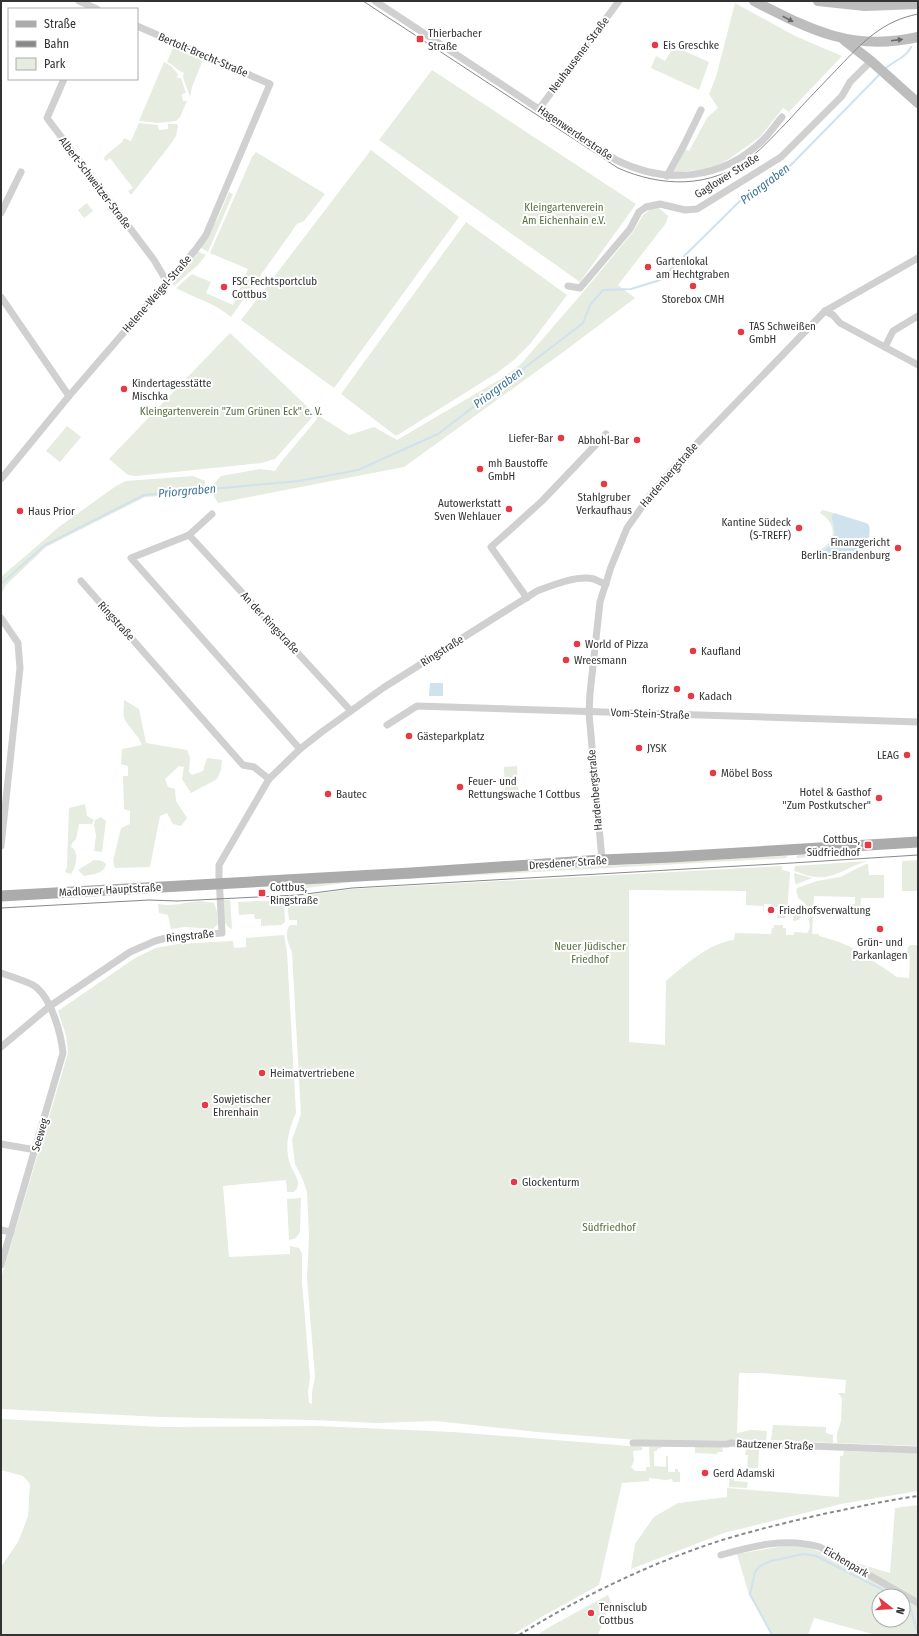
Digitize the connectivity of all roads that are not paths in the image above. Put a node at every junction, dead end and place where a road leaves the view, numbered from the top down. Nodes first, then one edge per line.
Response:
1 (79, 1) edge
2 (375, 1) edge
3 (619, 1) edge
4 (754, 1) edge
5 (818, 1) edge
6 (918, 4) edge
7 (93, 8) edge
8 (138, 26) edge
9 (918, 37) edge
10 (842, 39) junction
11 (878, 43) junction
12 (874, 63) junction
13 (64, 80) edge
14 (270, 84) joint
15 (918, 103) edge
16 (539, 109) junction
17 (701, 110) dead end
18 (782, 116) dead end
19 (20, 172) dead end
20 (667, 176) junction
21 (1, 213) edge
22 (918, 258) edge
23 (168, 282) junction
24 (568, 286) dead end
25 (1, 297) edge
26 (825, 311) junction
27 (918, 316) edge
28 (885, 347) junction
29 (918, 365) edge
30 (69, 396) junction
31 (606, 434) dead end
32 (1, 478) edge
33 (212, 514) dead end
34 (189, 535) junction
35 (81, 581) dead end
36 (607, 581) junction
37 (526, 598) junction
38 (1, 618) edge
39 (351, 711) junction
40 (589, 713) junction
41 (918, 722) edge
42 (388, 725) dead end
43 (300, 749) junction
44 (269, 779) junction
45 (918, 842) edge
46 (1, 846) edge
47 (602, 860) junction
48 (219, 884) junction
49 (1, 896) edge
50 (1, 973) edge
51 (50, 1006) junction
52 (1, 1047) edge
53 (1, 1144) edge
54 (36, 1150) junction
55 (1, 1230) edge
56 (11, 1232) junction
57 (1, 1265) edge
58 (633, 1443) dead end
59 (918, 1450) edge
60 (721, 1555) dead end
61 (918, 1603) edge

1 - 7 street
2 - 16 street, Hagenwerderstraße
3 - 16 street, Neuhausener Straße
4 -> 10 main road
5 - 6 main road
8 - 14 street, Bertolt-Brecht-Straße
11 -> 9 main road
10 - 11 main road
10 - 12 main road
11 - 12 main road
12 - 15 main road
12 - 24 street, Gaglower Straße
13 - 23 street, Albert-Schweitzer-Straße
14 - 23 street, Helene-Weigel-Straße
16 - 20 street, Hagenwerderstraße
17 - 20 street
18 - 20 street, Hagenwerderstraße
19 - 21 street
22 - 26 street, Hardenbergstraße
23 - 30 street, Helene-Weigel-Straße
25 - 30 street
26 - 28 street
26 - 36 street, Hardenbergstraße
27 - 28 street
28 - 29 street
30 - 32 street, Helene-Weigel-Straße
31 - 37 street
33 - 34 street
34 - 39 street, An der Ringstraße
34 - 43 street
35 - 44 street, Ringstraße
36 - 37 street, Ringstraße
36 - 40 street, Hardenbergstraße
37 - 39 street, Ringstraße
38 - 46 street
39 - 43 street, Ringstraße
40 - 41 street, Vom-Stein-Straße
40 - 42 street, Vom-Stein-Straße
40 - 47 street, Hardenbergstraße
43 - 44 street, Ringstraße
44 - 48 street, Ringstraße
45 - 47 main road, Dresdener Straße
47 - 48 main road, Dresdener Straße
48 - 49 main road, Madlower Hauptstraße
48 - 51 street, Ringstraße
50 - 51 street, Seeweg
51 - 52 street, Ringstraße
51 - 54 street, Seeweg
53 - 54 street
54 - 56 street, Seeweg
55 - 56 street
56 - 57 street, Seeweg
58 - 59 street, Bautzener Straße
60 - 61 street, Eichenpark

